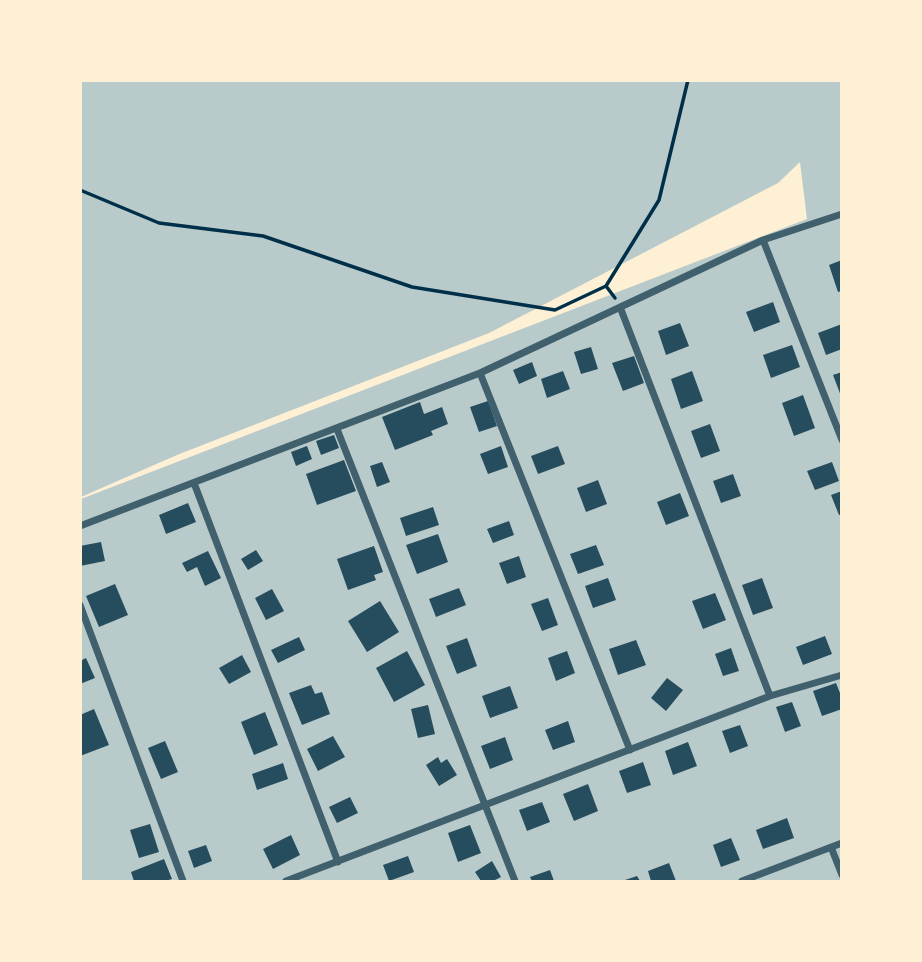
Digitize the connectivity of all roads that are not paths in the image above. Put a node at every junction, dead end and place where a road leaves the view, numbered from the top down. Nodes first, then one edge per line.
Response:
1 (842, 214) edge
2 (763, 240) junction
3 (620, 307) junction
4 (480, 373) junction
5 (337, 429) junction
6 (842, 440) edge
7 (194, 483) junction
8 (80, 526) edge
9 (80, 605) edge
10 (842, 675) edge
11 (770, 696) junction
12 (630, 750) junction
13 (486, 805) junction
14 (842, 843) edge
15 (831, 847) junction
16 (338, 862) junction
17 (842, 875) edge
18 (183, 881) edge
19 (286, 881) edge
20 (515, 881) edge
21 (742, 881) edge

1 - 2 street
2 - 3 street
2 - 6 street
3 - 4 street
3 - 11 street
4 - 5 street
4 - 12 street
5 - 7 street
5 - 13 street
7 - 8 street
7 - 16 street
9 - 18 street
10 - 11 street
11 - 12 street
12 - 13 street
13 - 16 street
13 - 20 street
14 - 15 street
15 - 17 street
15 - 21 street
16 - 19 street

